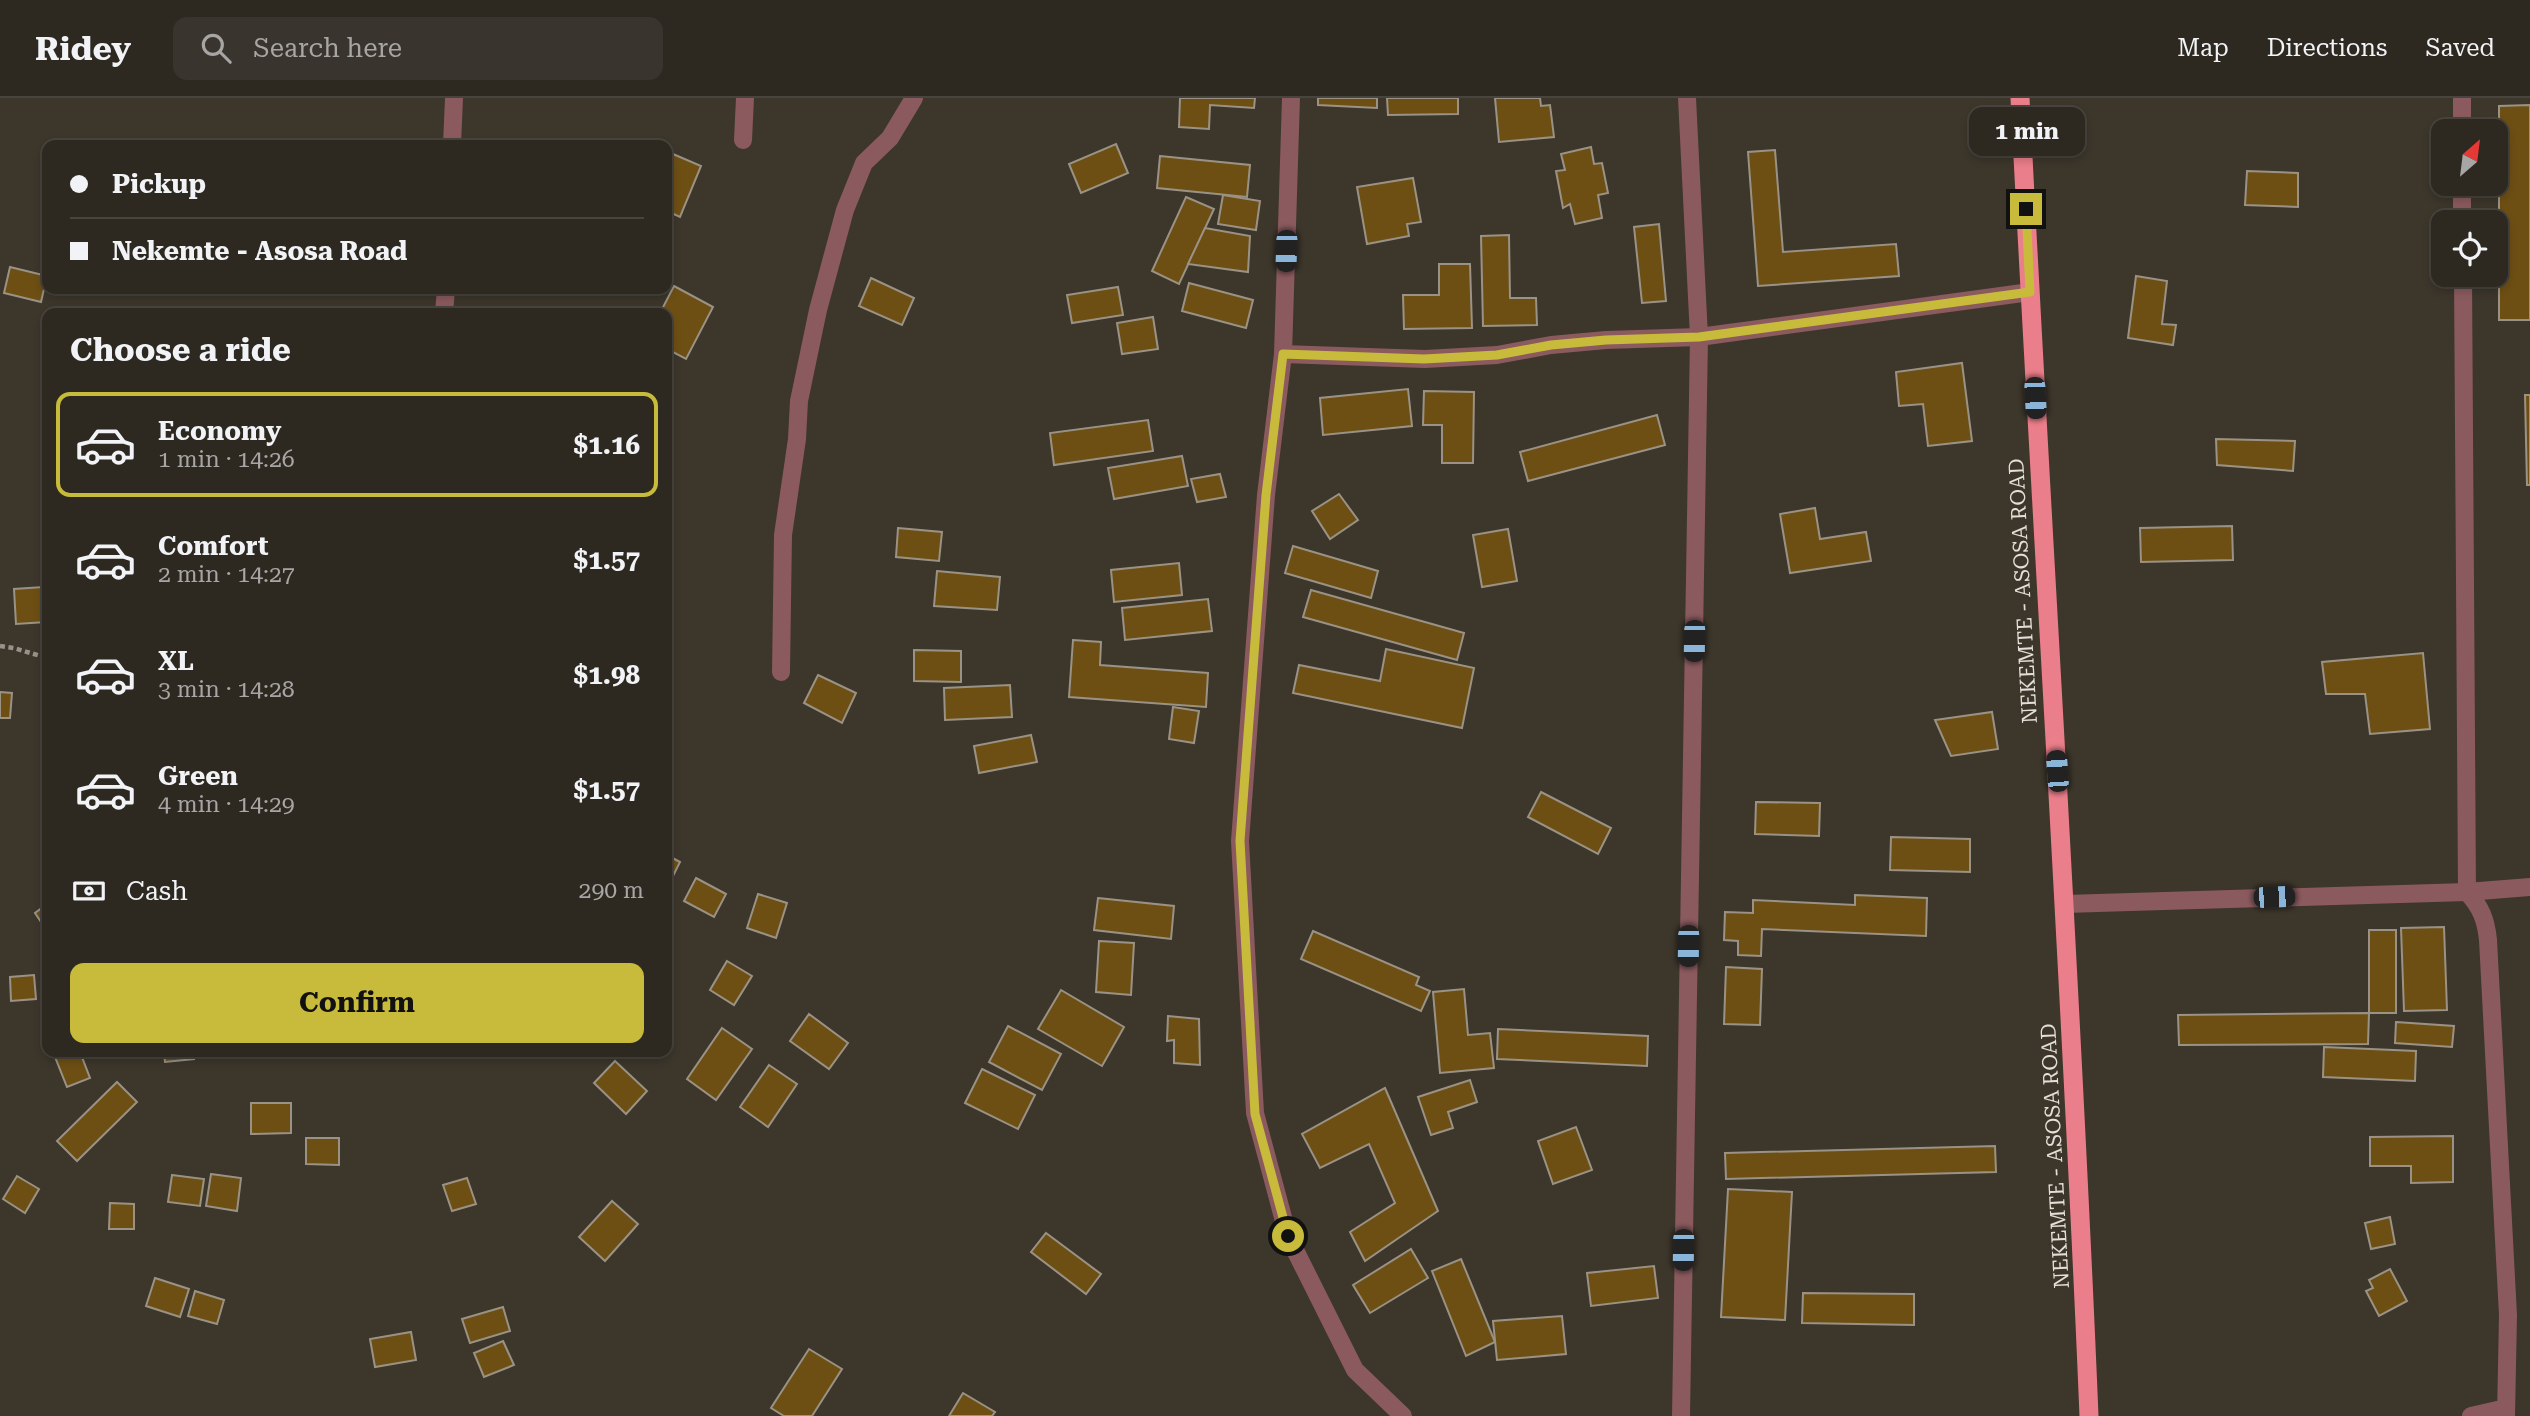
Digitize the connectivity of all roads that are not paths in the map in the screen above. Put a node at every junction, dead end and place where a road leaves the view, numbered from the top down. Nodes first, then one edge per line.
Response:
1 (454, 98) edge
2 (745, 98) edge
3 (914, 98) edge
4 (1290, 98) edge
5 (1688, 98) edge
6 (2020, 98) edge
7 (2462, 98) edge
8 (2462, 119) edge
9 (452, 140) edge
10 (743, 140) dead end
11 (2463, 287) edge
12 (2030, 292) junction
13 (1699, 337) junction
14 (1283, 354) junction
15 (781, 672) dead end
16 (2530, 887) edge
17 (2467, 892) junction
18 (2065, 904) junction
19 (2506, 1412) edge
20 (1403, 1416) edge
21 (1681, 1416) edge
22 (2089, 1416) edge
23 (2471, 1416) edge

1 - 9 street
2 - 10 street
3 - 15 street
4 - 14 street
5 - 13 street
6 - 12 highway, NEKEMTE - ASOSA ROAD
7 - 8 street
11 - 17 street
12 - 13 street
12 - 18 highway, NEKEMTE - ASOSA ROAD
13 - 14 street
13 - 21 street
14 - 20 street
16 - 17 street
17 - 18 street
17 - 19 street
18 - 22 highway, NEKEMTE - ASOSA ROAD
19 - 23 street

